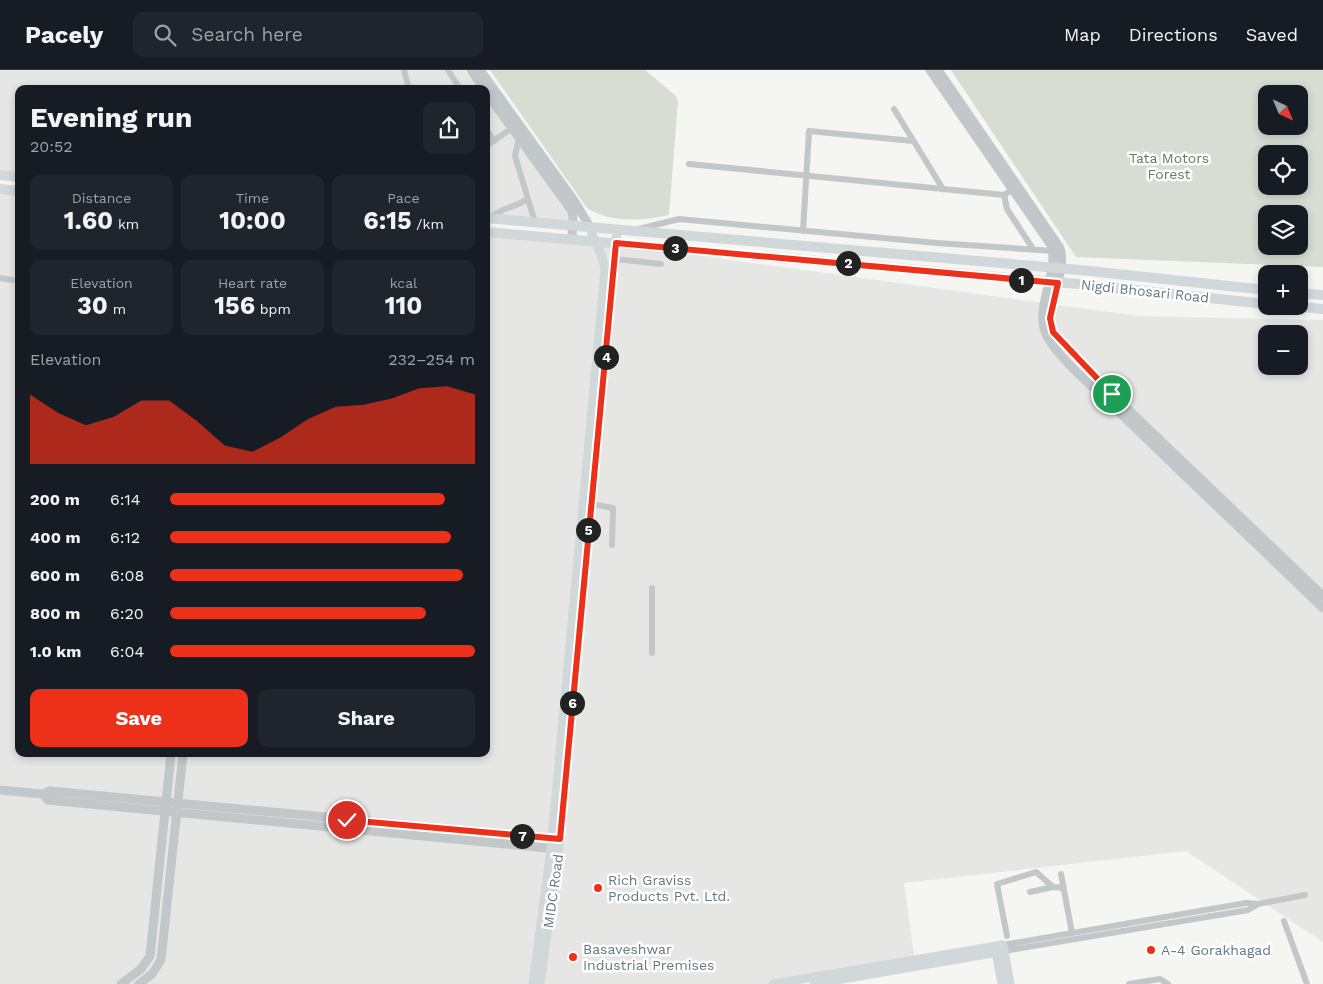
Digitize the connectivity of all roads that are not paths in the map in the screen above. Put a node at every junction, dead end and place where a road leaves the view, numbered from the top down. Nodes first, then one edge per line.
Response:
1 (404, 70) edge
2 (448, 70) edge
3 (471, 70) edge
4 (480, 70) edge
5 (930, 70) edge
6 (938, 70) edge
7 (942, 82) junction
8 (409, 85) edge
9 (457, 85) edge
10 (482, 85) edge
11 (490, 85) edge
12 (490, 86) edge
13 (490, 96) edge
14 (894, 109) dead end
15 (515, 125) junction
16 (490, 135) edge
17 (519, 138) junction
18 (494, 141) junction
19 (913, 141) junction
20 (490, 144) edge
21 (689, 164) dead end
22 (0, 175) edge
23 (806, 176) junction
24 (15, 177) edge
25 (1015, 188) junction
26 (0, 189) edge
27 (943, 189) junction
28 (15, 191) edge
29 (1004, 195) junction
30 (528, 199) junction
31 (490, 215) edge
32 (535, 222) junction
33 (573, 226) junction
34 (590, 227) junction
35 (617, 230) junction
36 (634, 231) junction
37 (803, 231) junction
38 (490, 232) edge
39 (572, 240) junction
40 (594, 241) junction
41 (616, 243) junction
42 (937, 243) junction
43 (1033, 249) junction
44 (1057, 251) junction
45 (936, 258) junction
46 (615, 259) junction
47 (661, 264) dead end
48 (1056, 269) junction
49 (0, 278) edge
50 (12, 280) dead end
51 (1053, 283) junction
52 (1258, 289) edge
53 (1308, 294) edge
54 (1323, 295) edge
55 (1258, 303) edge
56 (1308, 308) edge
57 (1323, 309) edge
58 (591, 504) junction
59 (612, 545) dead end
60 (582, 553) junction
61 (652, 588) dead end
62 (1323, 596) edge
63 (1323, 608) edge
64 (652, 653) dead end
65 (171, 757) edge
66 (183, 757) edge
67 (0, 790) edge
68 (166, 806) junction
69 (177, 807) junction
70 (555, 844) junction
71 (1061, 874) dead end
72 (1052, 886) junction
73 (1063, 888) junction
74 (1030, 892) dead end
75 (1305, 896) dead end
76 (1258, 904) junction
77 (1284, 922) dead end
78 (1072, 933) junction
79 (152, 945) junction
80 (163, 946) junction
81 (1001, 946) junction
82 (121, 984) edge
83 (139, 984) edge
84 (533, 984) edge
85 (540, 984) edge
86 (772, 984) edge
87 (814, 984) edge
88 (1002, 984) edge
89 (1010, 984) edge
90 (1129, 984) edge
91 (1168, 984) edge
92 (1306, 984) edge

1 - 8 street
2 - 9 street
3 - 10 street
4 - 11 street
5 - 7 street
6 - 7 street
7 - 25 street
12 - 15 street
13 - 15 street
14 - 19 street
15 - 17 street
15 - 18 street
15 - 34 street
16 - 18 street
17 - 30 street
17 - 33 street
18 - 20 street
19 - 23 street
19 - 27 street
21 - 23 street
22 - 24 main road
23 - 27 street
23 - 37 street
25 - 29 street
25 - 44 street
26 - 28 main road
27 - 29 street
29 - 43 street
30 - 31 street
30 - 32 street
31 - 32 main road, Nigdi Bhosari Road
32 - 33 main road, Nigdi Bhosari Road
33 - 34 main road, Nigdi Bhosari Road
33 - 39 street
34 - 35 main road, Nigdi Bhosari Road
34 - 40 main road
35 - 36 main road, Nigdi Bhosari Road
35 - 41 main road
36 - 37 street
36 - 45 main road, Nigdi Bhosari Road
37 - 42 street
38 - 39 main road, Nigdi Bhosari Road
39 - 40 main road, Nigdi Bhosari Road
40 - 41 main road, Nigdi Bhosari Road
40 - 60 main road
41 - 46 main road
41 - 51 main road, Nigdi Bhosari Road
42 - 43 street
42 - 45 street
43 - 44 street
44 - 48 street
45 - 48 main road, Nigdi Bhosari Road
46 - 47 street
46 - 58 main road
48 - 51 street
48 - 52 main road, Nigdi Bhosari Road
49 - 50 street
51 - 55 main road, Nigdi Bhosari Road
51 - 62 street
51 - 63 street
53 - 54 main road
56 - 57 main road
58 - 59 street
58 - 60 main road
60 - 70 main road
61 - 64 street
65 - 68 street
66 - 69 street
67 - 68 street
68 - 69 street
68 - 79 street
69 - 70 street
69 - 80 street
70 - 84 main road, MIDC Road
70 - 85 main road, MIDC Road
71 - 73 street
72 - 73 street
72 - 74 street
72 - 81 street
73 - 78 street
75 - 76 street
76 - 78 street
76 - 81 street
77 - 92 street
78 - 81 street
79 - 80 street
79 - 82 street
80 - 83 street
81 - 86 main road
81 - 87 main road
81 - 88 main road
81 - 89 main road
90 - 91 street

